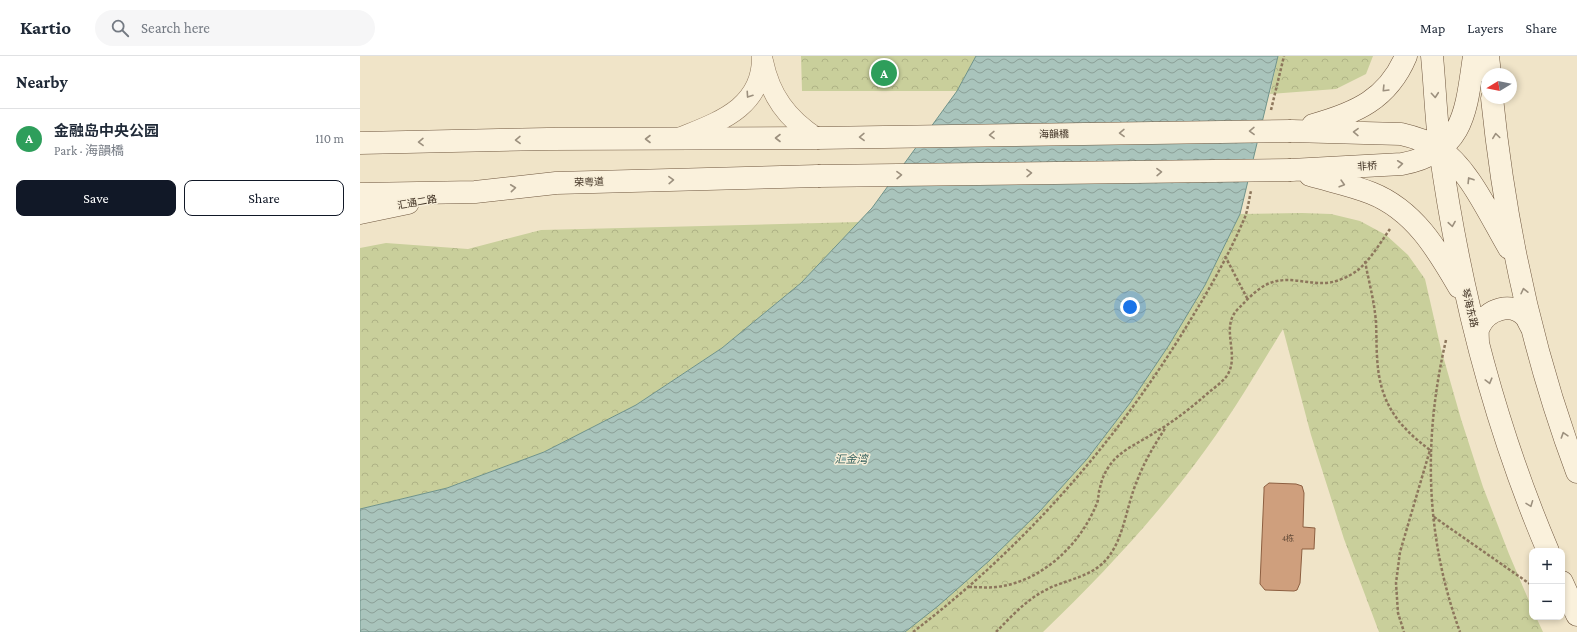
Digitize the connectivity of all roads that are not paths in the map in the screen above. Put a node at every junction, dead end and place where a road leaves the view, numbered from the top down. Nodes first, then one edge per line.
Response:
1 (1406, 56) edge
2 (1432, 56) edge
3 (1474, 56) edge
4 (1488, 56) edge
5 (762, 57) edge
6 (1489, 68) edge
7 (1493, 104) edge
8 (1291, 131) junction
9 (817, 138) junction
10 (678, 139) junction
11 (360, 143) edge
12 (1440, 149) junction
13 (1291, 170) junction
14 (475, 192) junction
15 (360, 194) edge
16 (360, 213) edge
17 (1517, 263) junction
18 (1470, 306) junction
19 (1532, 329) junction
20 (1478, 343) junction
21 (1577, 472) edge
22 (1547, 548) edge
23 (1563, 584) edge
24 (1577, 615) edge

1 -> 8 main road
2 -> 12 main road, 琴海东路
3 - 12 main road, 非桥
4 - 6 main road
5 - 9 street
5 -> 10 street
17 -> 7 main road
8 -> 9 main road, 海韻橋, bridge
12 -> 8 main road
9 -> 10 main road
10 -> 11 main road
13 -> 12 main road, 非桥
17 -> 12 main road
12 -> 18 main road, 琴海东路
14 -> 13 main road, 荣粤道, bridge
13 -> 18 main road
14 - 15 main road, 荣粤道
14 - 16 main road, 汇通二路
19 -> 17 main road
18 - 20 main road, 琴海东路
19 - 20 main road
21 -> 19 main road
20 -> 22 main road, 琴海东路
23 - 24 main road

